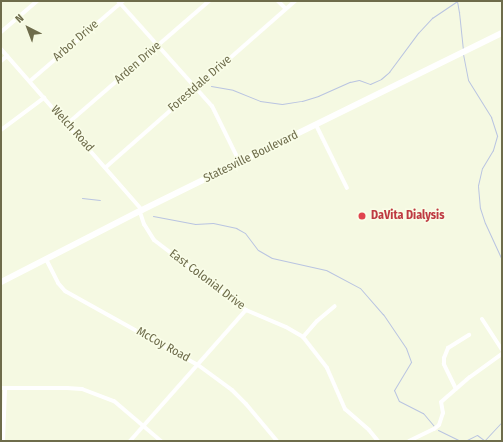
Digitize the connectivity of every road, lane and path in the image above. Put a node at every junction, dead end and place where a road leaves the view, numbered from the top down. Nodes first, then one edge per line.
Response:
1 (37, 1) edge
2 (209, 1) edge
3 (278, 1) edge
4 (295, 1) edge
5 (120, 2) edge
6 (286, 9) junction
7 (1, 32) edge
8 (502, 33) edge
9 (158, 45) junction
10 (1, 49) edge
11 (7, 56) junction
12 (1, 61) edge
13 (30, 81) junction
14 (196, 88) junction
15 (44, 98) junction
16 (67, 124) junction
17 (316, 125) junction
18 (1, 130) edge
19 (240, 163) junction
20 (106, 167) junction
21 (347, 188) dead end
22 (141, 211) junction
23 (46, 259) junction
24 (1, 282) edge
25 (335, 306) dead end
26 (246, 310) junction
27 (482, 319) dead end
28 (469, 335) dead end
29 (302, 337) junction
30 (502, 350) edge
31 (502, 354) edge
32 (198, 365) junction
33 (3, 388) edge
34 (456, 389) junction
35 (144, 426) junction
36 (3, 441) edge
37 (130, 441) edge
38 (161, 441) edge
39 (277, 441) edge
40 (378, 441) edge
41 (409, 441) edge

1 - 7 street
2 - 9 street, Arden Drive
3 - 6 street
4 - 6 street, Forestdale Drive
5 - 9 street
5 - 13 street, Arbor Drive
6 - 14 street, Forestdale Drive
8 - 17 main road, Statesville Boulevard
9 - 14 street
9 - 16 street, Arden Drive
10 - 11 street, Welch Road
11 - 12 street
11 - 13 street, Welch Road
13 - 15 street, Welch Road
14 - 19 street
14 - 20 street, Forestdale Drive
15 - 16 street, Welch Road
15 - 18 street
16 - 20 street, Welch Road
17 - 19 main road, Statesville Boulevard
17 - 21 street
19 - 22 main road, Statesville Boulevard
20 - 22 street, Welch Road
22 - 23 main road, Statesville Boulevard
22 - 26 street, East Colonial Drive
23 - 24 main road, Statesville Boulevard
23 - 32 street, McCoy Road
25 - 29 street
26 - 29 street, East Colonial Drive
26 - 32 street
27 - 30 street
28 - 34 street
29 - 40 street, East Colonial Drive
31 - 34 street
32 - 35 street
32 - 39 street, McCoy Road
33 - 35 street
33 - 36 street
34 - 41 street
35 - 37 street
35 - 38 street

